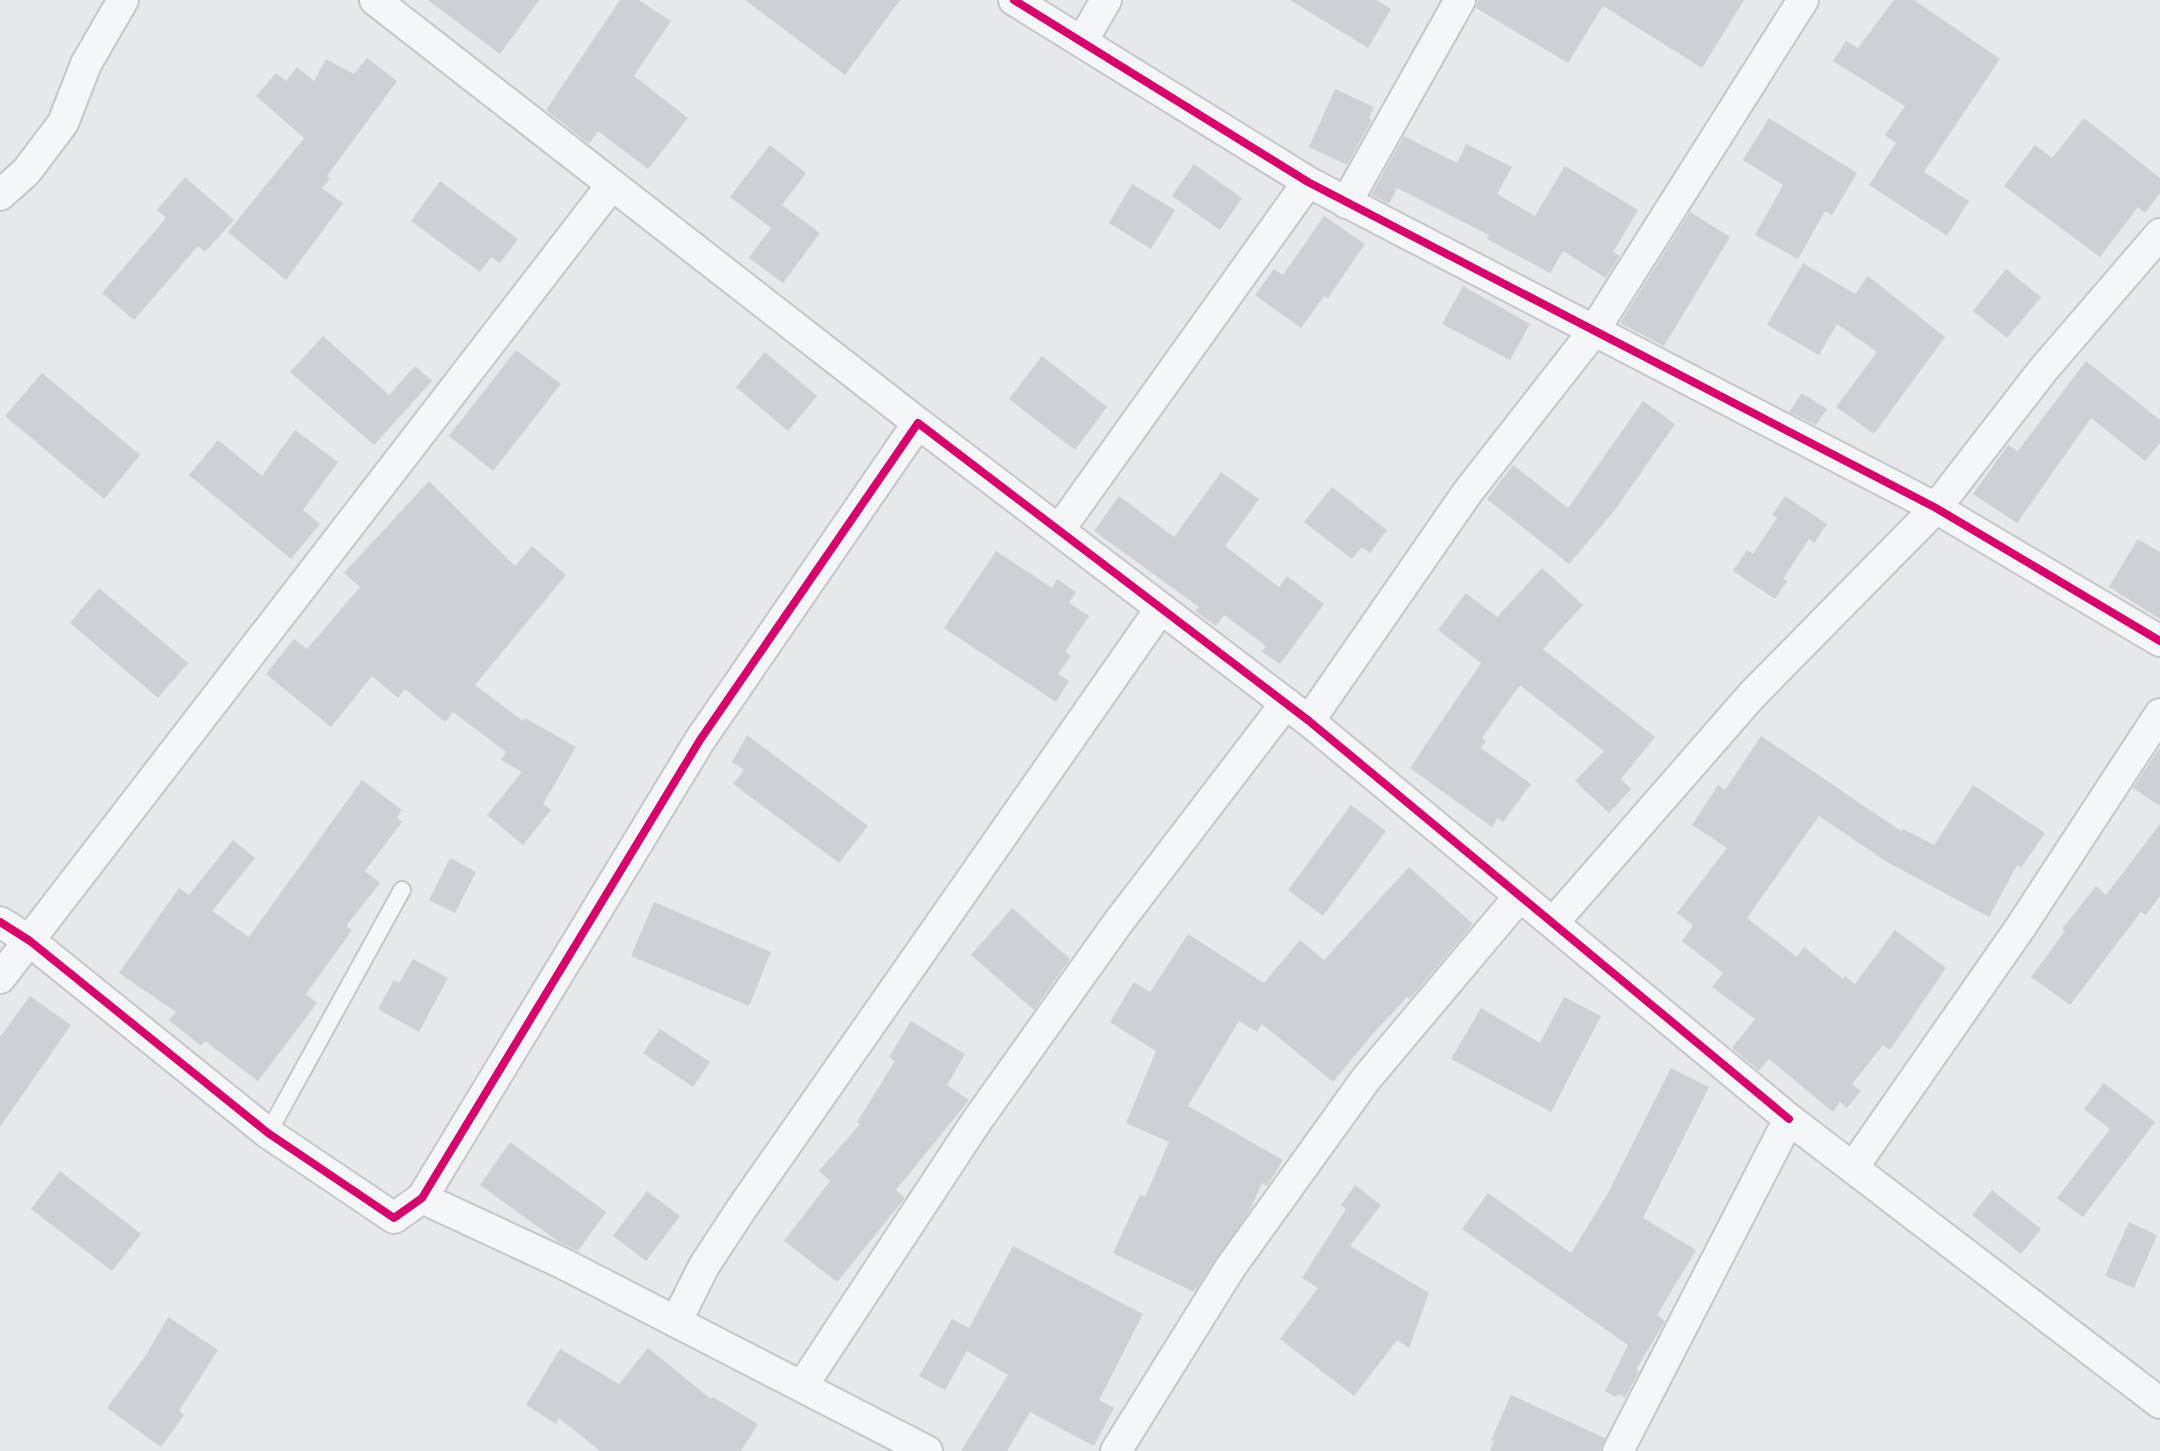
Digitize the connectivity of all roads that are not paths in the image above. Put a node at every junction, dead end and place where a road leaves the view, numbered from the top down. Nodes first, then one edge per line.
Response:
1 (123, 0) edge
2 (375, 0) edge
3 (1014, 0) edge
4 (1106, 0) edge
5 (1460, 0) edge
6 (1803, 0) edge
7 (1083, 40) junction
8 (1308, 182) junction
9 (611, 186) junction
10 (0, 195) edge
11 (1346, 203) junction
12 (2160, 234) edge
13 (1593, 332) junction
14 (918, 423) junction
15 (1936, 508) junction
16 (1059, 530) junction
17 (1161, 608) junction
18 (2160, 641) edge
19 (1298, 712) junction
20 (2157, 726) edge
21 (402, 890) dead end
22 (1519, 897) junction
23 (0, 922) edge
24 (1553, 923) junction
25 (30, 941) junction
26 (0, 978) edge
27 (1789, 1119) junction
28 (268, 1133) junction
29 (1854, 1166) junction
30 (422, 1198) junction
31 (676, 1322) junction
32 (803, 1385) junction
33 (2160, 1403) edge
34 (927, 1451) edge
35 (1116, 1451) edge
36 (1618, 1451) edge

1 - 10 street
2 - 9 street
3 - 7 street
4 - 7 street
5 - 11 street
6 - 13 street
7 - 8 street
8 - 11 street
8 - 16 street
9 - 14 street
9 - 25 street
11 - 13 street
12 - 15 street
13 - 15 street
13 - 19 street
14 - 16 street
14 - 30 street
15 - 18 street
15 - 24 street
16 - 17 street
17 - 19 street
17 - 31 street
19 - 22 street
19 - 32 street
20 - 29 street
21 - 28 lane
22 - 24 street
22 - 35 street
23 - 25 street
24 - 27 street
25 - 26 street
25 - 28 street
27 - 29 street
27 - 36 street
28 - 30 street
29 - 33 street
30 - 31 street
31 - 32 street
32 - 34 street

